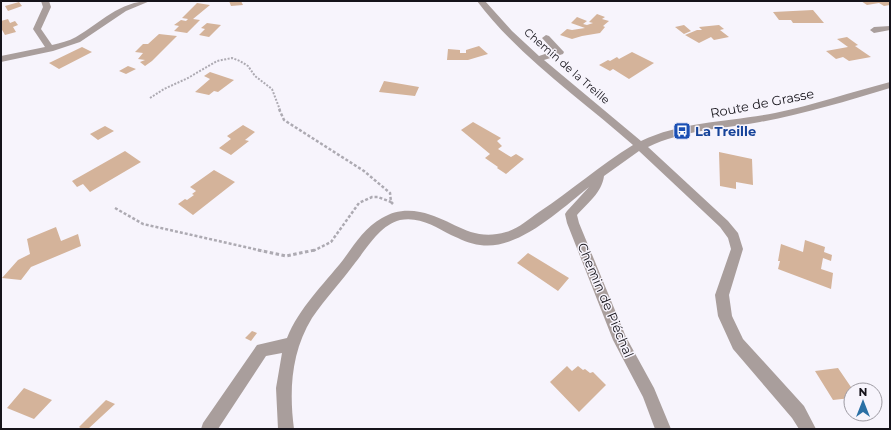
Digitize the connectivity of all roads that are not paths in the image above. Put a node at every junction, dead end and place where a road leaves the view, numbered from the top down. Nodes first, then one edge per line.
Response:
1 (45, 1) edge
2 (146, 1) edge
3 (482, 1) edge
4 (890, 28) edge
5 (874, 30) dead end
6 (546, 38) dead end
7 (50, 49) junction
8 (1, 59) edge
9 (538, 59) junction
10 (890, 85) edge
11 (640, 146) junction
12 (598, 175) junction
13 (292, 344) junction
14 (209, 429) edge
15 (286, 429) edge
16 (663, 429) edge
17 (808, 429) edge

1 - 7 street
2 - 7 street
3 - 9 street, Chemin de la Treille
4 - 5 street
6 - 9 street
7 - 8 street
9 - 11 street, Chemin de la Treille
10 - 11 street, Route de Grasse
11 - 12 street, Route de Grasse
11 - 17 street, Chemin de la Treille
12 - 13 street, Route de Grasse
12 - 16 street, Chemin de Piéchal
13 - 14 street
13 - 15 street

